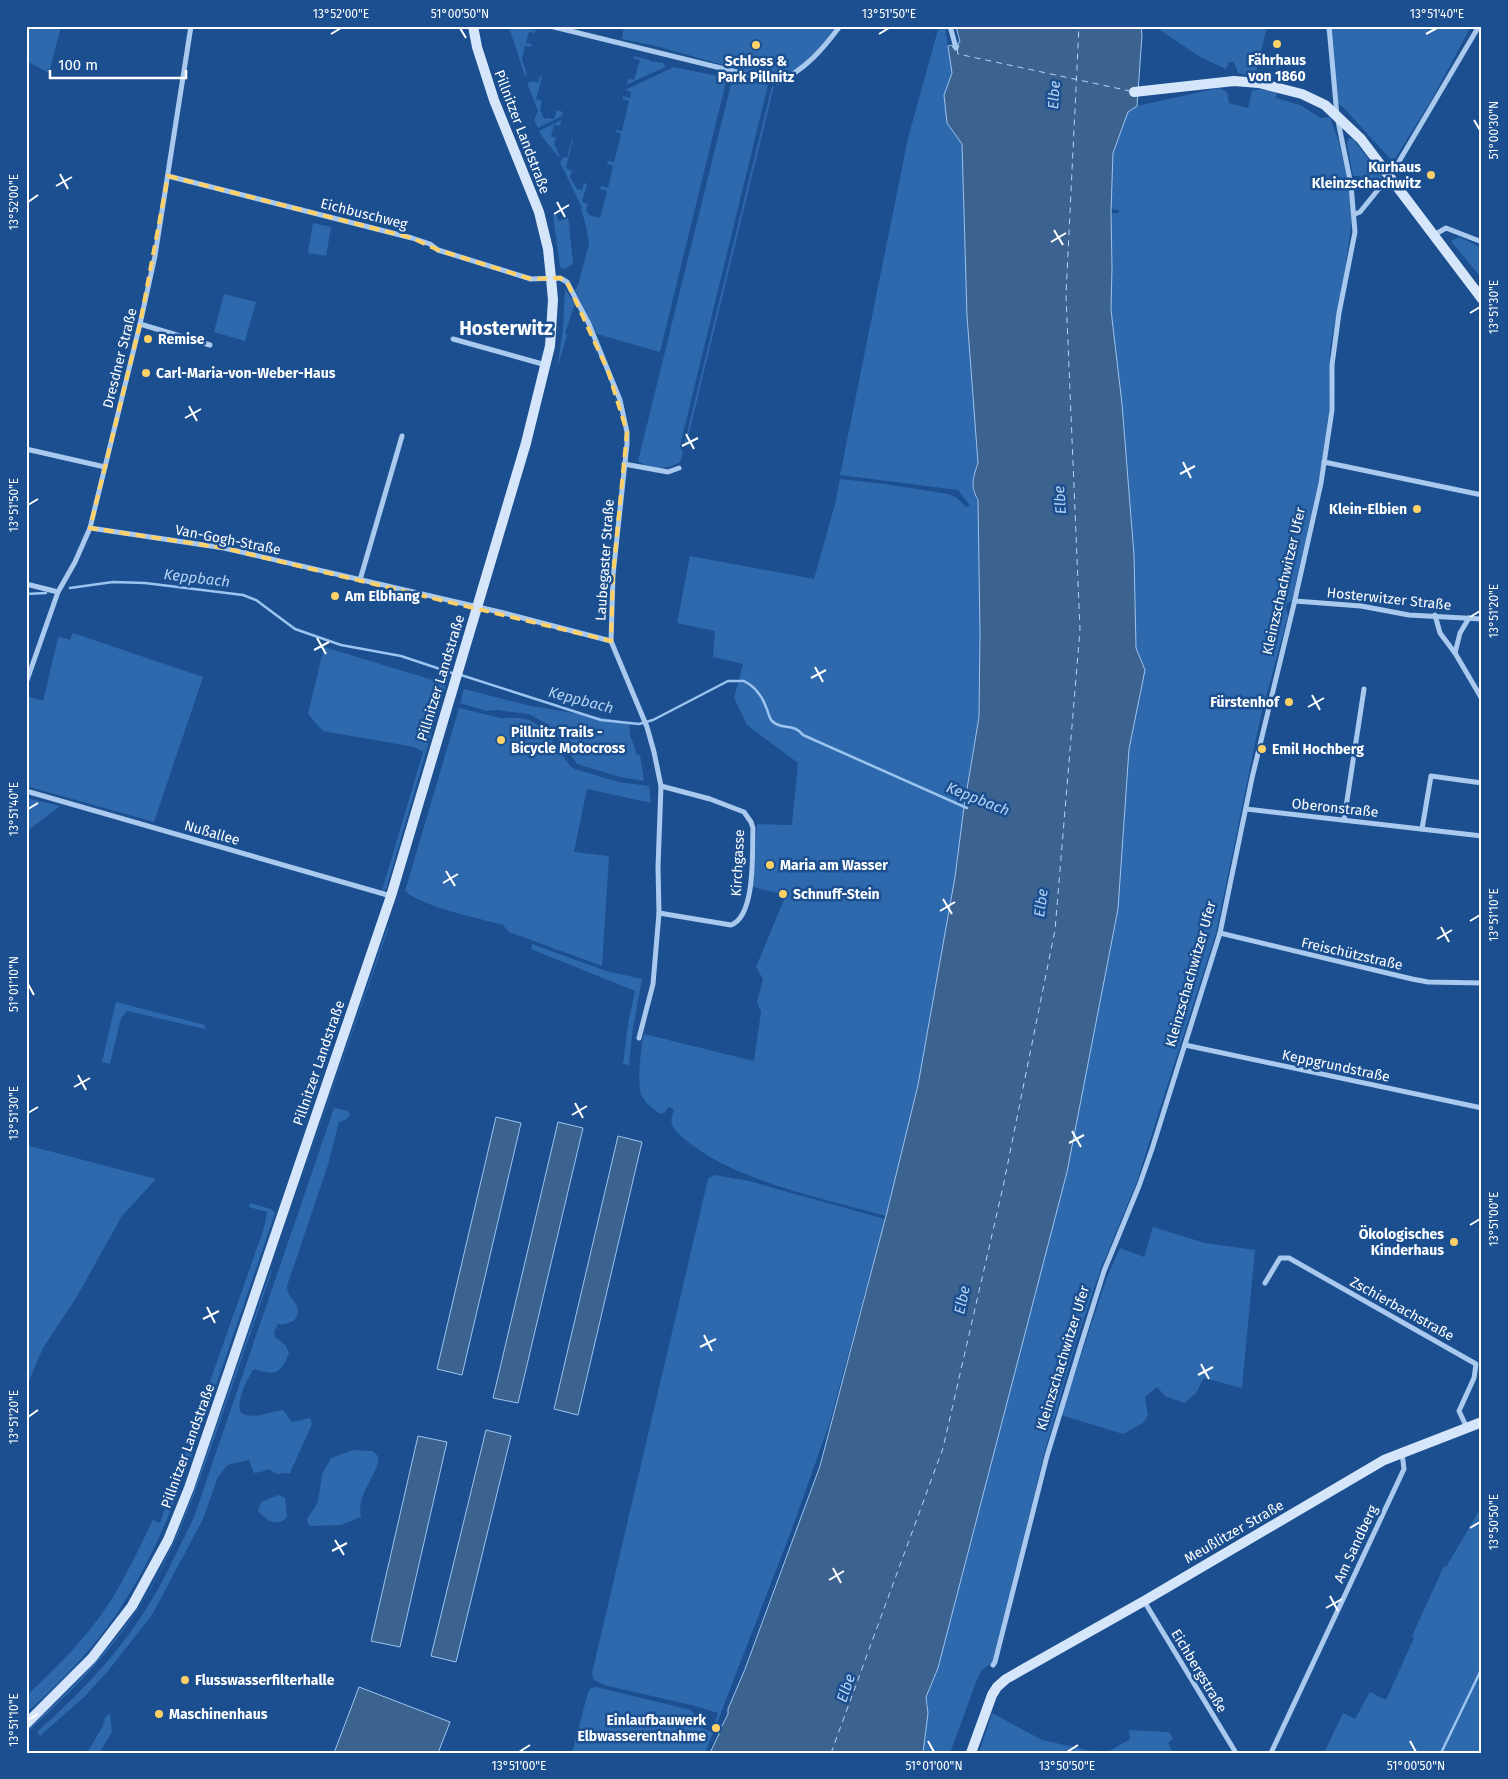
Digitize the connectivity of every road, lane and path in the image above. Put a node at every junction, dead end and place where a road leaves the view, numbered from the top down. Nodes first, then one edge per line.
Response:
1 (191, 26) edge
2 (473, 26) edge
3 (550, 26) edge
4 (840, 26) edge
5 (950, 26) edge
6 (1329, 26) edge
7 (1479, 26) edge
8 (956, 48) dead end
9 (1134, 92) dead end
10 (1337, 116) junction
11 (168, 176) junction
12 (1389, 176) junction
13 (1355, 214) junction
14 (1433, 235) junction
15 (1482, 242) edge
16 (551, 278) junction
17 (1482, 299) edge
18 (140, 324) junction
19 (453, 339) dead end
20 (210, 345) dead end
21 (546, 366) junction
22 (402, 436) dead end
23 (26, 448) edge
24 (1324, 462) junction
25 (624, 464) junction
26 (105, 467) junction
27 (678, 468) dead end
28 (1482, 495) edge
29 (90, 528) junction
30 (360, 580) junction
31 (26, 584) edge
32 (58, 592) junction
33 (1295, 600) junction
34 (477, 608) junction
35 (1435, 615) junction
36 (1469, 618) junction
37 (1482, 618) edge
38 (611, 641) junction
39 (1455, 653) junction
40 (26, 683) edge
41 (1364, 689) dead end
42 (1482, 699) edge
43 (1482, 783) edge
44 (661, 786) junction
45 (26, 792) edge
46 (1246, 810) junction
47 (1344, 820) junction
48 (1422, 828) junction
49 (1482, 836) edge
50 (391, 896) junction
51 (659, 913) junction
52 (1220, 933) junction
53 (1482, 983) edge
54 (639, 1038) dead end
55 (1185, 1045) junction
56 (1482, 1108) edge
57 (1265, 1282) dead end
58 (1482, 1422) edge
59 (1467, 1428) junction
60 (1402, 1453) junction
61 (1144, 1600) junction
62 (993, 1665) dead end
63 (26, 1724) edge
64 (971, 1753) edge
65 (1236, 1753) edge
66 (1271, 1753) edge

1 - 11 street, Dresdner Straße
2 - 16 main road, Pillnitzer Landstraße
3 - 4 street
5 - 8 street
6 - 10 street, Kleinzschachwitzer Ufer
7 - 12 street
9 - 10 main road
10 - 12 main road
10 - 13 street, Kleinzschachwitzer Ufer
11 - 16 street, Eichbuschweg
11 - 18 street, Dresdner Straße
12 - 13 street
12 - 14 main road
13 - 24 street, Kleinzschachwitzer Ufer
14 - 15 street
14 - 17 main road
16 - 21 main road, Pillnitzer Landstraße
16 - 25 street, Laubegaster Straße
18 - 20 street
18 - 26 street, Dresdner Straße
19 - 21 street
21 - 34 main road, Pillnitzer Landstraße
22 - 30 street
23 - 26 street
24 - 28 street
24 - 33 street, Kleinzschachwitzer Ufer
25 - 27 street
25 - 38 street, Laubegaster Straße
26 - 29 street, Dresdner Straße
29 - 30 street, Van-Gogh-Straße
29 - 32 street, Dresdner Straße
30 - 34 street, Van-Gogh-Straße
31 - 32 street
32 - 40 street, Dresdner Straße
33 - 35 street, Hosterwitzer Straße
33 - 46 street, Kleinzschachwitzer Ufer
34 - 38 street, Van-Gogh-Straße
34 - 50 main road, Pillnitzer Landstraße
35 - 36 street, Hosterwitzer Straße
35 - 39 street
36 - 37 street, Hosterwitzer Straße
36 - 39 street
38 - 44 street, Laubegaster Straße
39 - 42 street
41 - 47 street
43 - 48 street
44 - 51 street, Laubegaster Straße
44 - 51 street, Kirchgasse
45 - 50 street, Nußallee
46 - 47 street, Oberonstraße
46 - 52 street, Kleinzschachwitzer Ufer
47 - 48 street, Oberonstraße
48 - 49 street, Oberonstraße
50 - 63 main road, Pillnitzer Landstraße
51 - 54 street, Laubegaster Straße
52 - 53 street, Freischützstraße
52 - 55 street, Kleinzschachwitzer Ufer
55 - 56 street, Keppgrundstraße
55 - 62 street, Kleinzschachwitzer Ufer
57 - 59 street, Zschierbachstraße
58 - 59 main road, Meußlitzer Straße
59 - 60 main road, Meußlitzer Straße
60 - 61 main road, Meußlitzer Straße
60 - 66 street, Am Sandberg
61 - 64 main road, Meußlitzer Straße
61 - 65 street, Eichbergstraße

